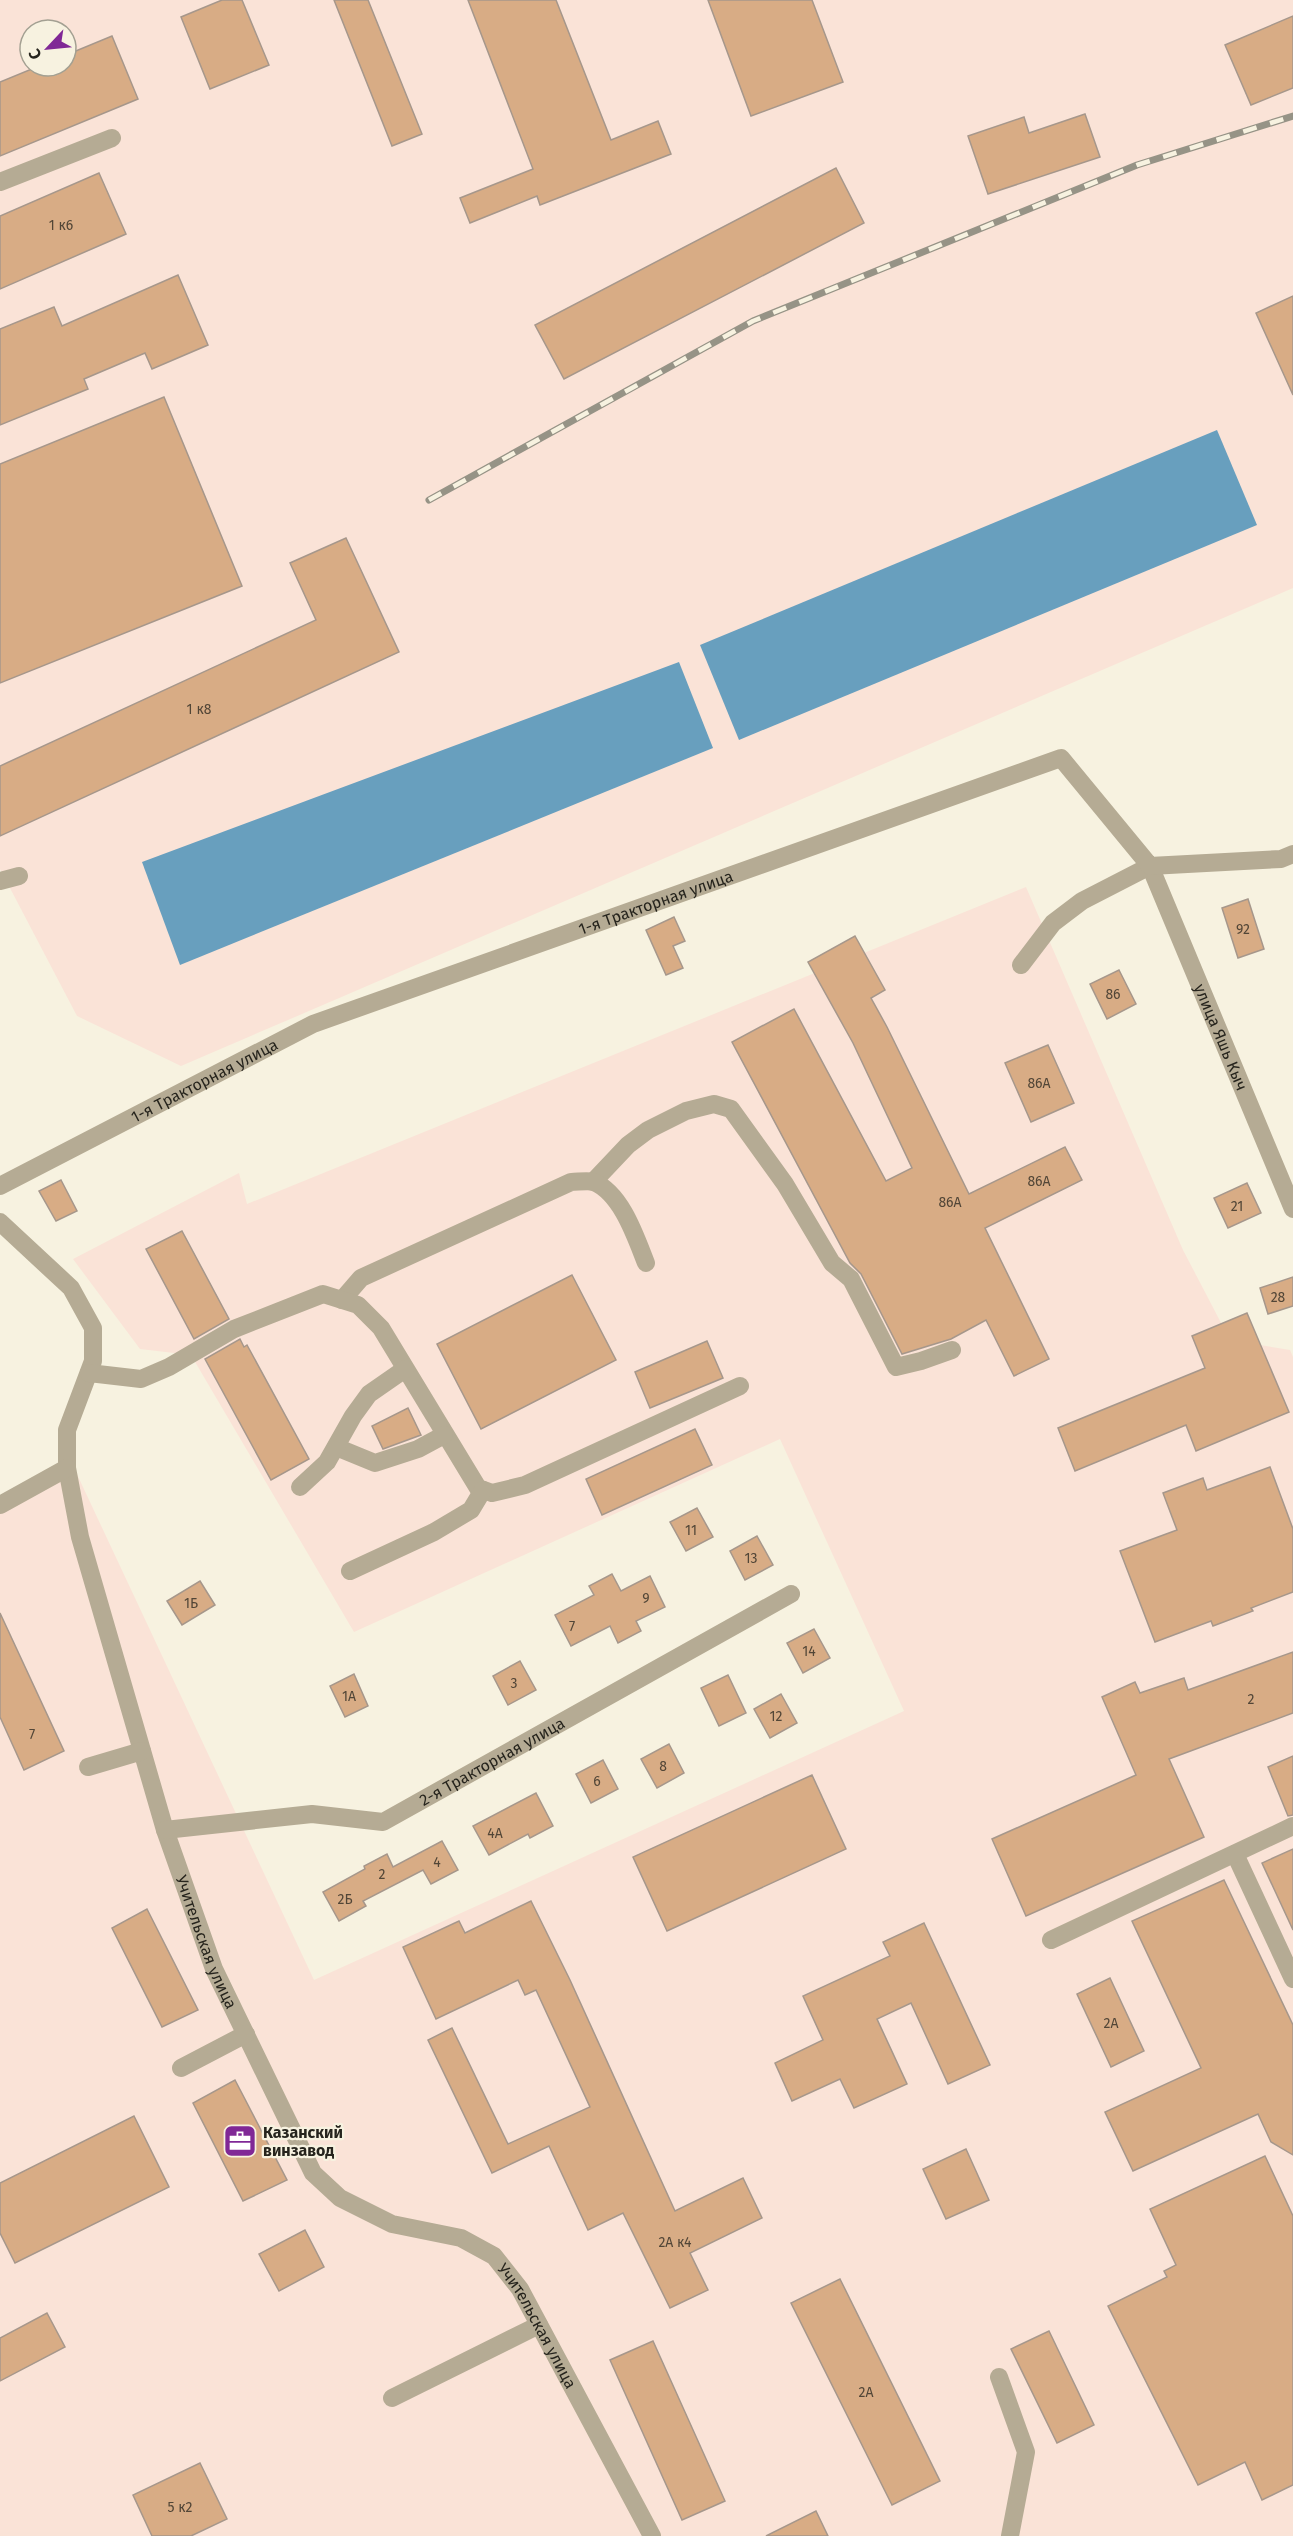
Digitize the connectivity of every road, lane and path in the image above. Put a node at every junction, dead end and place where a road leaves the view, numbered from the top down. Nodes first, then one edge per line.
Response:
1 (112, 138) dead end
2 (0, 182) edge
3 (1293, 854) edge
4 (1150, 866) junction
5 (19, 876) dead end
6 (0, 881) edge
7 (1021, 965) dead end
8 (593, 1182) junction
9 (0, 1186) edge
10 (1293, 1209) edge
11 (0, 1222) edge
12 (646, 1263) dead end
13 (342, 1300) junction
14 (952, 1350) dead end
15 (405, 1369) junction
16 (89, 1373) junction
17 (740, 1386) dead end
18 (444, 1435) junction
19 (336, 1447) junction
20 (67, 1467) junction
21 (300, 1487) dead end
22 (483, 1490) junction
23 (0, 1505) edge
24 (350, 1571) dead end
25 (791, 1594) dead end
26 (142, 1752) junction
27 (88, 1767) dead end
28 (1293, 1827) edge
29 (165, 1830) junction
30 (1235, 1854) junction
31 (1051, 1940) dead end
32 (1293, 1978) edge
33 (246, 2034) junction
34 (181, 2068) dead end
35 (539, 2325) junction
36 (999, 2377) dead end
37 (392, 2398) dead end
38 (652, 2536) edge
39 (1010, 2536) edge

1 - 2 street
3 - 4 street
4 - 7 street
4 - 9 street, 1-я Тракторная улица
4 - 10 street, улица Яшь Кыч
5 - 6 street
8 - 12 street
8 - 13 street
8 - 14 street
11 - 16 street, Учительская улица
13 - 15 street
13 - 16 street
15 - 18 street
15 - 19 street
16 - 20 street, Учительская улица
17 - 22 street
18 - 19 street
18 - 22 street
19 - 21 street
20 - 23 street
20 - 26 street, Учительская улица
22 - 24 street
25 - 29 street, 2-я Тракторная улица
26 - 27 street
26 - 29 street, Учительская улица
28 - 30 street
29 - 33 street, Учительская улица
30 - 31 street
30 - 32 street
33 - 34 street
33 - 35 street, Учительская улица
35 - 37 street
35 - 38 street, Учительская улица
36 - 39 street

